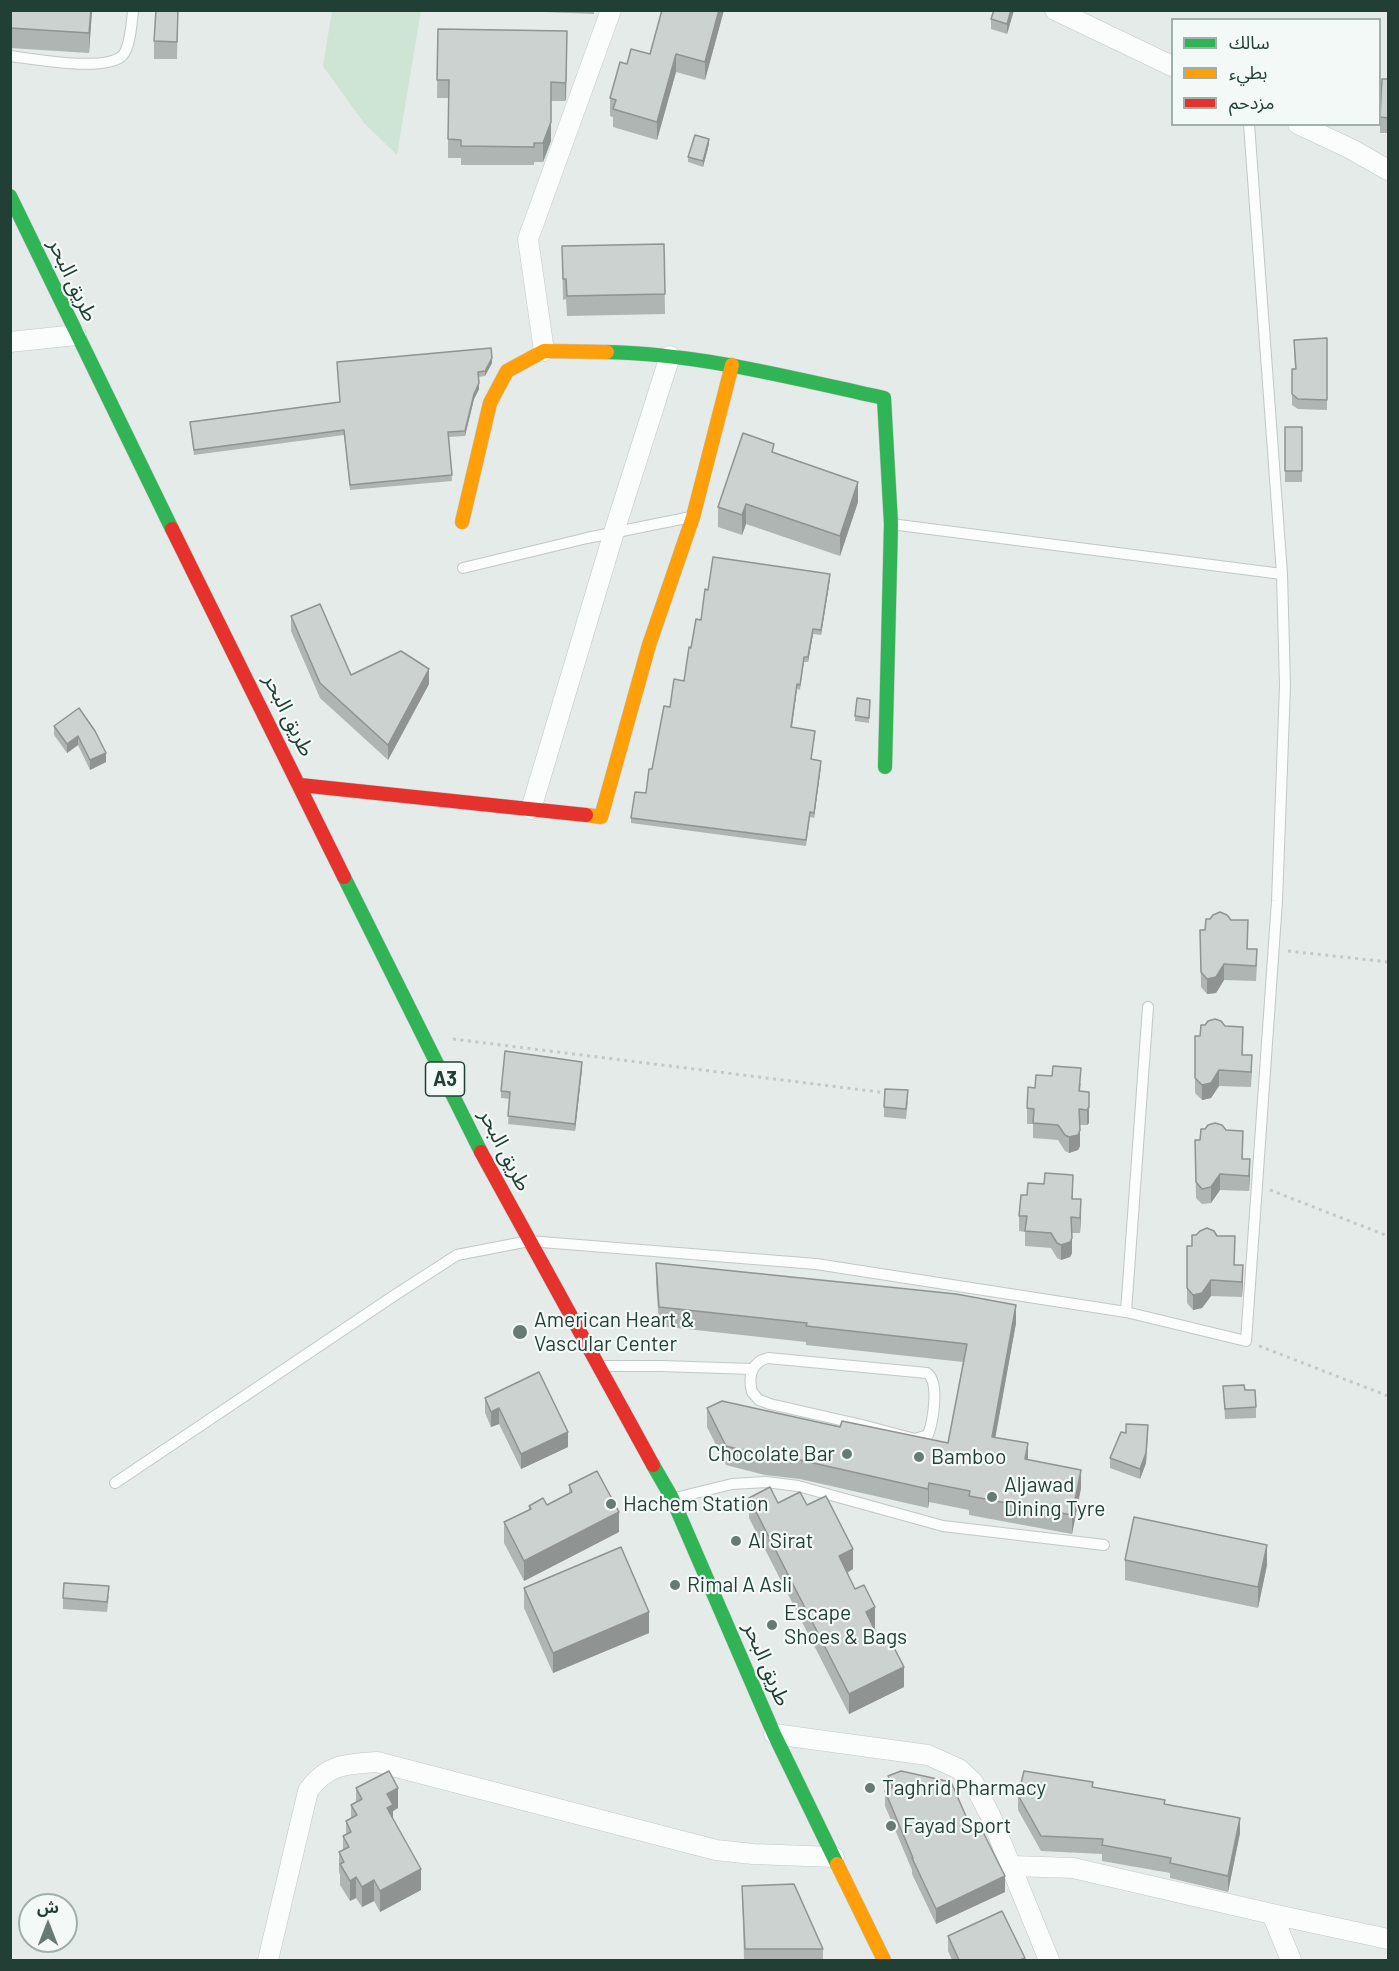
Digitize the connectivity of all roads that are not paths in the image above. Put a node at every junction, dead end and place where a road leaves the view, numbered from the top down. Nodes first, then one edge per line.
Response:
1 (133, 10) edge
2 (611, 10) edge
3 (1055, 10) edge
4 (10, 56) edge
5 (1171, 65) edge
6 (1250, 126) edge
7 (1302, 126) edge
8 (1389, 170) edge
9 (10, 196) edge
10 (76, 335) junction
11 (10, 342) edge
12 (544, 351) junction
13 (670, 356) junction
14 (732, 365) junction
15 (693, 517) junction
16 (462, 522) dead end
17 (891, 524) junction
18 (614, 532) junction
19 (463, 568) dead end
20 (1281, 574) junction
21 (885, 766) dead end
22 (300, 785) junction
23 (531, 809) junction
24 (1148, 1007) dead end
25 (529, 1241) junction
26 (1126, 1312) junction
27 (597, 1366) junction
28 (752, 1370) junction
29 (115, 1483) dead end
30 (672, 1498) junction
31 (1104, 1545) dead end
32 (774, 1734) junction
33 (834, 1857) junction
34 (1012, 1866) junction
35 (1272, 1914) junction
36 (1389, 1939) edge
37 (268, 1960) edge
38 (884, 1960) edge
39 (1049, 1960) edge
40 (1291, 1960) edge

1 - 4 lane
2 - 12 street
3 - 5 street
6 - 20 lane
7 - 8 street
9 - 10 main road, طريق البحر / A3
10 - 11 street
10 - 22 main road, طريق البحر / A3
12 - 13 main road
12 - 16 main road
13 - 14 main road
13 - 18 street
14 - 15 main road
14 - 17 main road
15 - 18 lane
15 - 23 main road
17 - 20 lane
17 - 21 main road
18 - 19 lane
18 - 23 street
20 - 26 lane
22 - 23 main road
22 - 25 main road, طريق البحر / A3
24 - 26 lane
25 - 26 lane
25 - 27 main road, طريق البحر / A3
25 - 29 lane
27 - 28 lane
27 - 30 main road, طريق البحر / A3
28 - 28 lane
30 - 31 lane
30 - 32 main road, طريق البحر / A3
32 - 33 main road, طريق البحر / A3
32 - 34 street
33 - 37 street
33 - 38 main road, طريق البحر / A3
34 - 35 street
34 - 39 street
35 - 36 street
35 - 40 street

